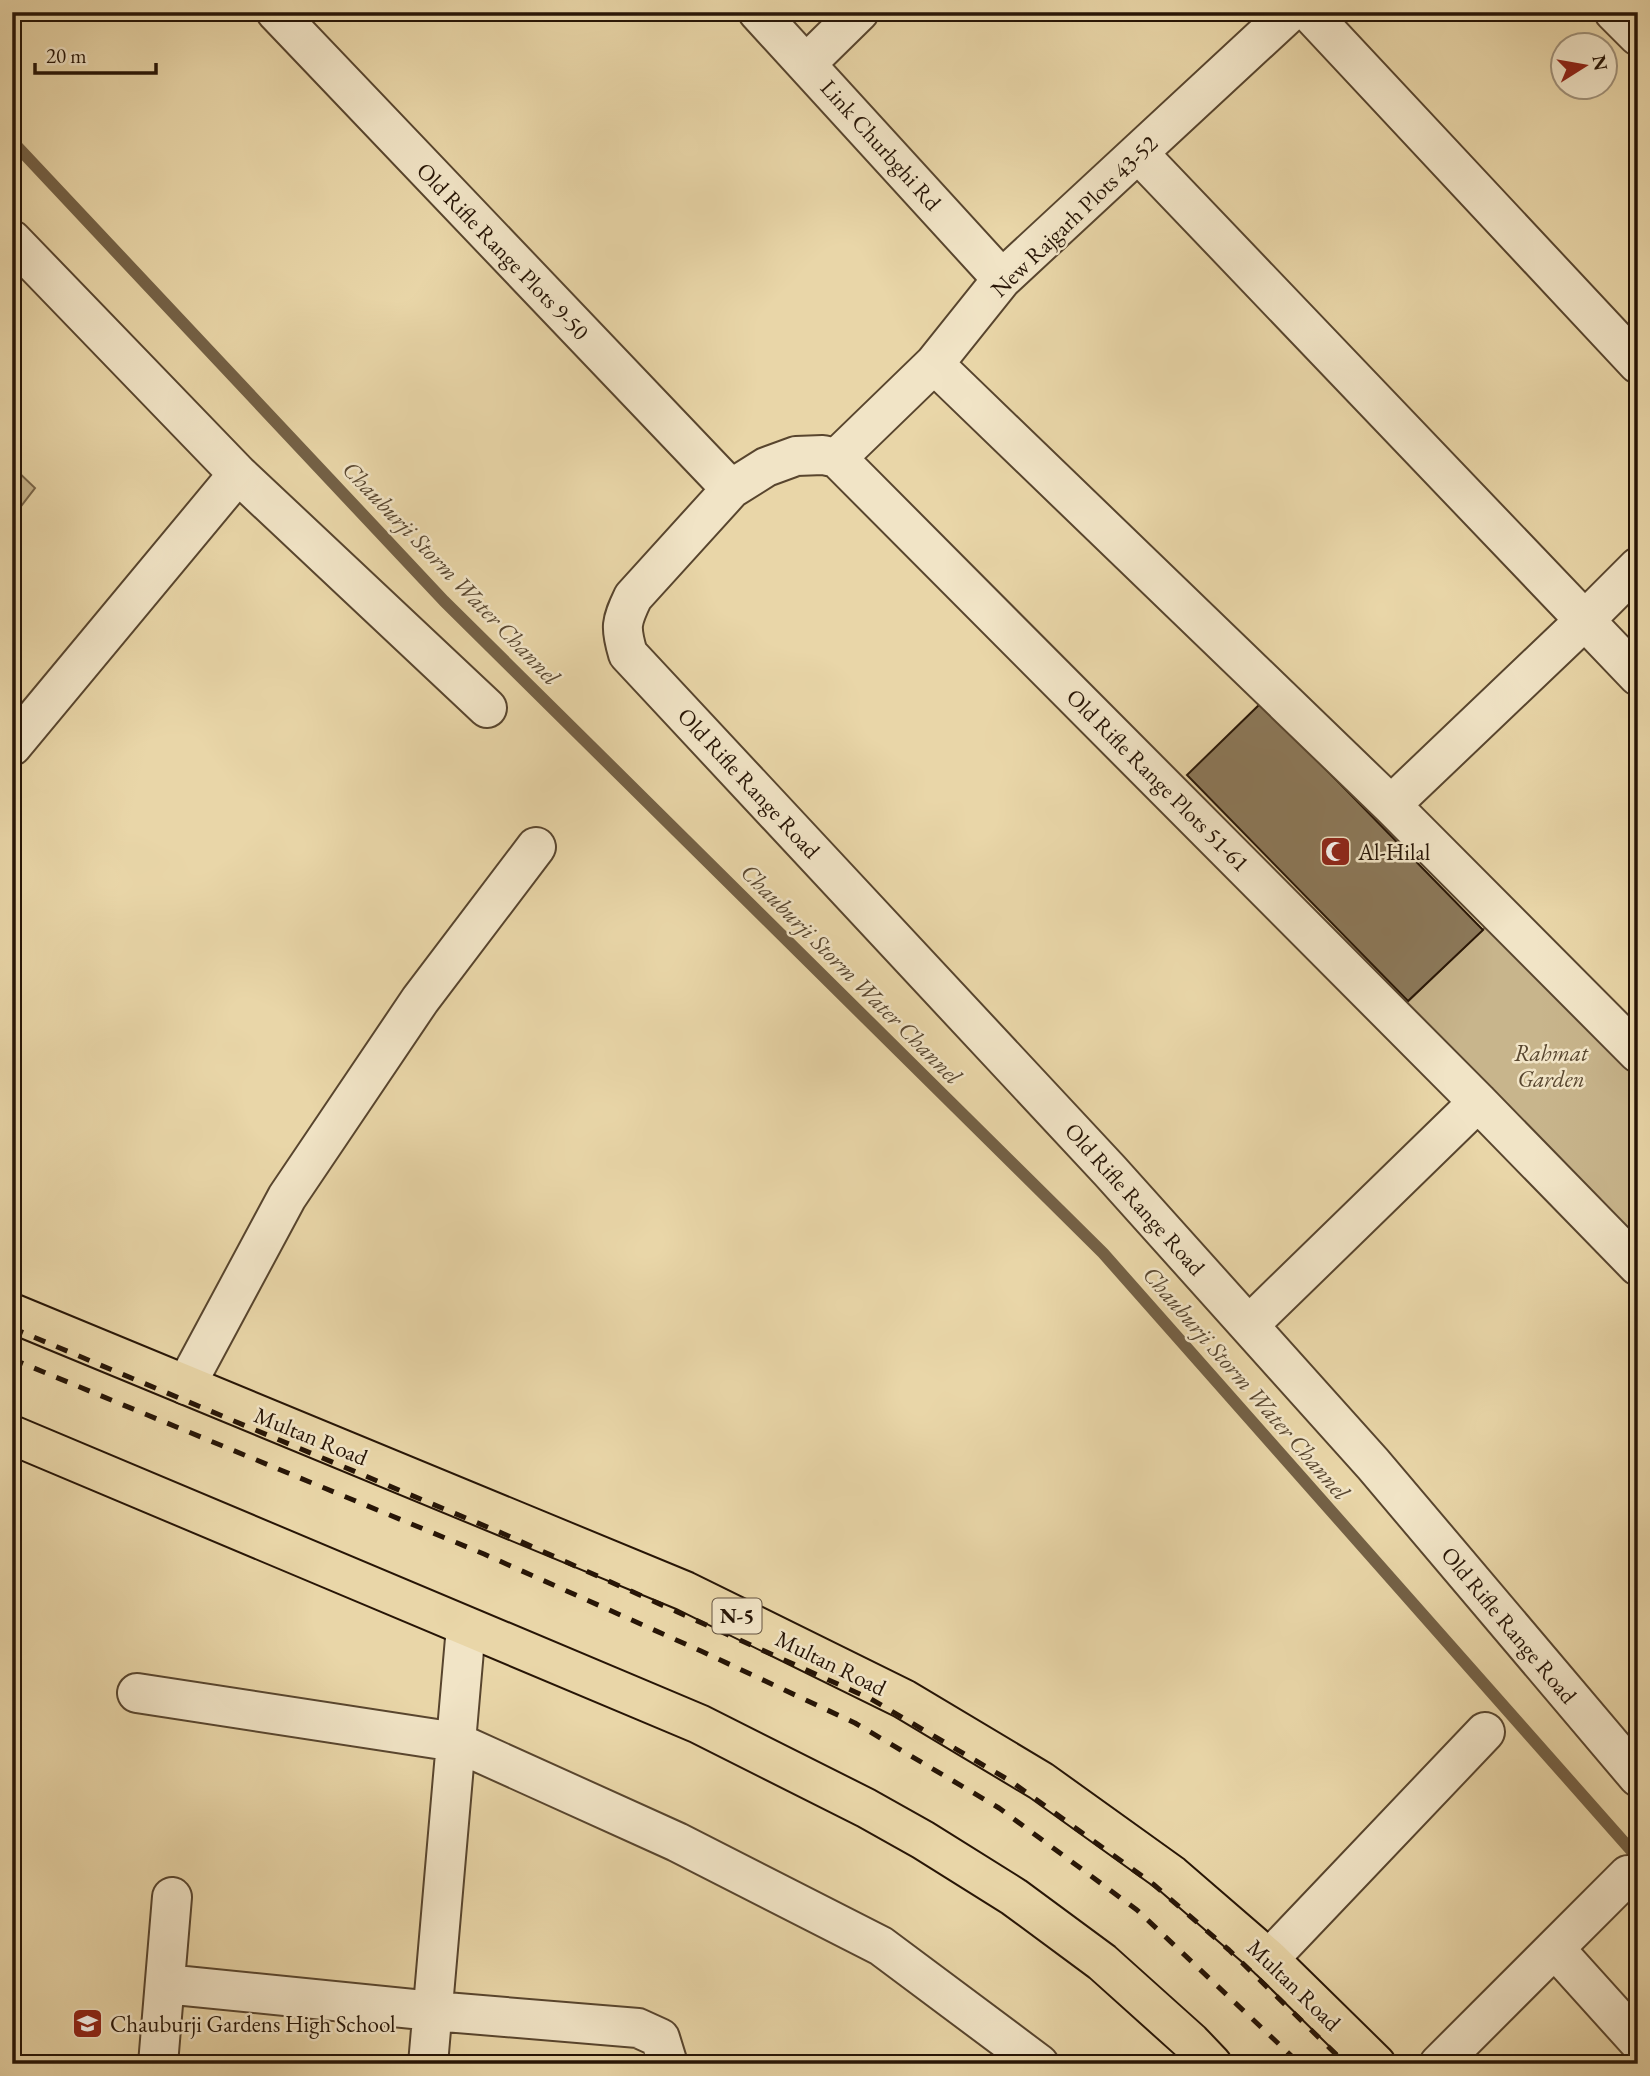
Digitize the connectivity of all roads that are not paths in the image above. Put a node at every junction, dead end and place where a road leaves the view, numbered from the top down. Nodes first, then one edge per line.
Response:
1 (276, 12) edge
2 (758, 12) edge
3 (859, 12) edge
4 (1290, 12) edge
5 (1309, 12) edge
6 (1614, 12) edge
7 (1638, 36) edge
8 (806, 64) junction
9 (1139, 154) junction
10 (12, 240) edge
11 (1002, 279) junction
12 (934, 364) junction
13 (1638, 364) edge
14 (837, 458) junction
15 (239, 474) junction
16 (731, 489) junction
17 (1638, 567) edge
18 (1584, 621) junction
19 (1638, 676) edge
20 (487, 708) dead end
21 (12, 746) edge
22 (1391, 805) junction
23 (536, 847) dead end
24 (1638, 1052) edge
25 (1478, 1102) junction
26 (1638, 1266) edge
27 (12, 1313) edge
28 (1249, 1325) junction
29 (186, 1385) junction
30 (14, 1441) edge
31 (466, 1627) junction
32 (137, 1693) dead end
33 (1485, 1732) dead end
34 (456, 1742) junction
35 (1638, 1777) edge
36 (1628, 1875) dead end
37 (172, 1897) dead end
38 (1555, 1950) junction
39 (1269, 1959) junction
40 (165, 1984) junction
41 (433, 2011) junction
42 (1638, 2041) edge
43 (158, 2064) edge
44 (428, 2064) edge
45 (668, 2064) edge
46 (1039, 2064) edge
47 (1212, 2064) edge
48 (1376, 2064) edge
49 (1440, 2064) edge

1 - 16 street, Old Rifle Range Plots 9-50
2 - 8 street, Link Churbghi Rd
3 - 8 street
4 - 9 street, New Rajgarh Plots 43-52
5 - 13 street
6 - 7 street
8 - 11 street, Link Churbghi Rd
9 - 11 street, New Rajgarh Plots 43-52
9 - 18 street
10 - 15 street
11 - 12 street, New Rajgarh Plots 43-52
12 - 14 street, New Rajgarh Plots 43-52
12 - 22 street
14 - 16 street
14 - 25 street, Old Rifle Range Plots 51-61
15 - 20 street
15 - 21 street
16 - 28 street, Old Rifle Range Road
17 - 18 street
18 - 19 street
18 - 22 street
22 - 24 street
23 - 29 street
25 - 26 street, Old Rifle Range Plots 51-61
25 - 28 street
27 - 29 main road, Multan Road / N-5
28 - 35 street, Old Rifle Range Road
29 - 39 main road, Multan Road / N-5
30 - 31 main road
31 - 34 street
31 - 47 main road
32 - 34 street
33 - 39 street
34 - 41 street
34 - 46 street
36 - 38 street
37 - 40 street
38 - 42 street
38 - 49 street
39 - 48 main road, Multan Road / N-5
40 - 41 street
40 - 43 street
41 - 44 street
41 - 45 street

